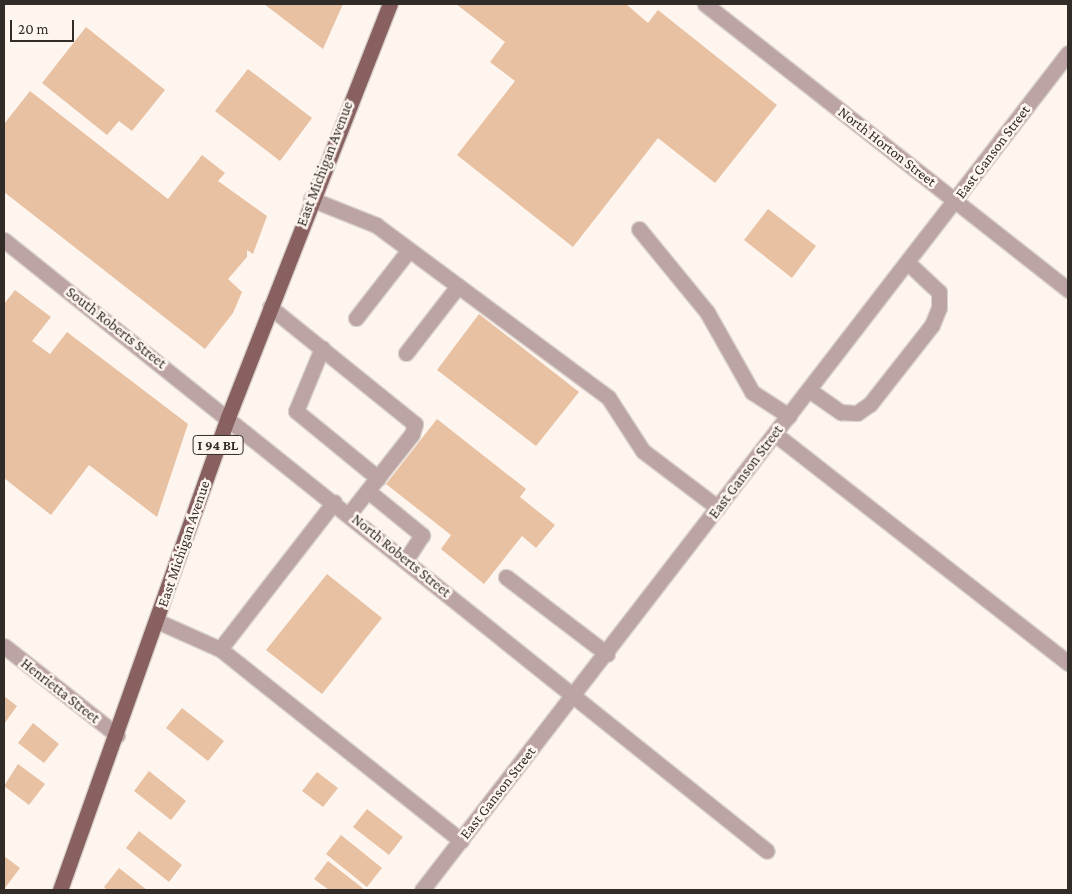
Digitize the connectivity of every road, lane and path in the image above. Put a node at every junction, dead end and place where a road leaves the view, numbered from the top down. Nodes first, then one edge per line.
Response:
1 (390, 4) edge
2 (706, 4) edge
3 (1068, 53) edge
4 (311, 200) junction
5 (956, 201) junction
6 (639, 229) dead end
7 (4, 240) edge
8 (410, 250) junction
9 (908, 263) junction
10 (458, 286) junction
11 (1068, 290) edge
12 (270, 307) junction
13 (356, 318) dead end
14 (322, 348) junction
15 (406, 353) dead end
16 (809, 390) junction
17 (789, 416) junction
18 (228, 417) junction
19 (775, 434) junction
20 (378, 478) junction
21 (368, 490) junction
22 (334, 502) junction
23 (718, 508) junction
24 (349, 514) junction
25 (406, 560) junction
26 (506, 577) dead end
27 (157, 621) junction
28 (4, 646) edge
29 (220, 649) junction
30 (607, 654) junction
31 (1068, 663) edge
32 (575, 695) junction
33 (117, 735) junction
34 (461, 841) junction
35 (767, 851) dead end
36 (60, 890) edge
37 (422, 890) edge

1 - 4 main road, East Michigan Avenue / I 94 BL
2 - 5 street, North Horton Street
3 - 5 street, East Ganson Street
4 - 8 street
4 - 12 main road, East Michigan Avenue / I 94 BL
5 - 9 street, East Ganson Street
5 - 11 street, North Horton Street
6 - 17 street
7 - 18 street, South Roberts Street
8 - 10 street
8 - 13 street
9 - 16 street, East Ganson Street
9 - 16 street
10 - 15 street
10 - 23 street
12 - 14 street
12 - 18 main road, East Michigan Avenue / I 94 BL
14 - 20 street
14 - 20 street
16 - 17 street, East Ganson Street
17 - 19 street, East Ganson Street
18 - 22 street, North Roberts Street
18 - 27 main road, East Michigan Avenue / I 94 BL
19 - 23 street, East Ganson Street
19 - 31 street
20 - 21 street
21 - 24 street
21 - 25 street
22 - 24 street, North Roberts Street
22 - 29 street
23 - 30 street, East Ganson Street
24 - 25 street, North Roberts Street
25 - 32 street, North Roberts Street
26 - 30 street
27 - 29 street
27 - 33 main road, East Michigan Avenue / I 94 BL
28 - 33 street, Henrietta Street
29 - 34 street
30 - 32 street, East Ganson Street
32 - 34 street, East Ganson Street
32 - 35 street, North Roberts Street
33 - 36 main road, East Michigan Avenue / I 94 BL
34 - 37 street, East Ganson Street

